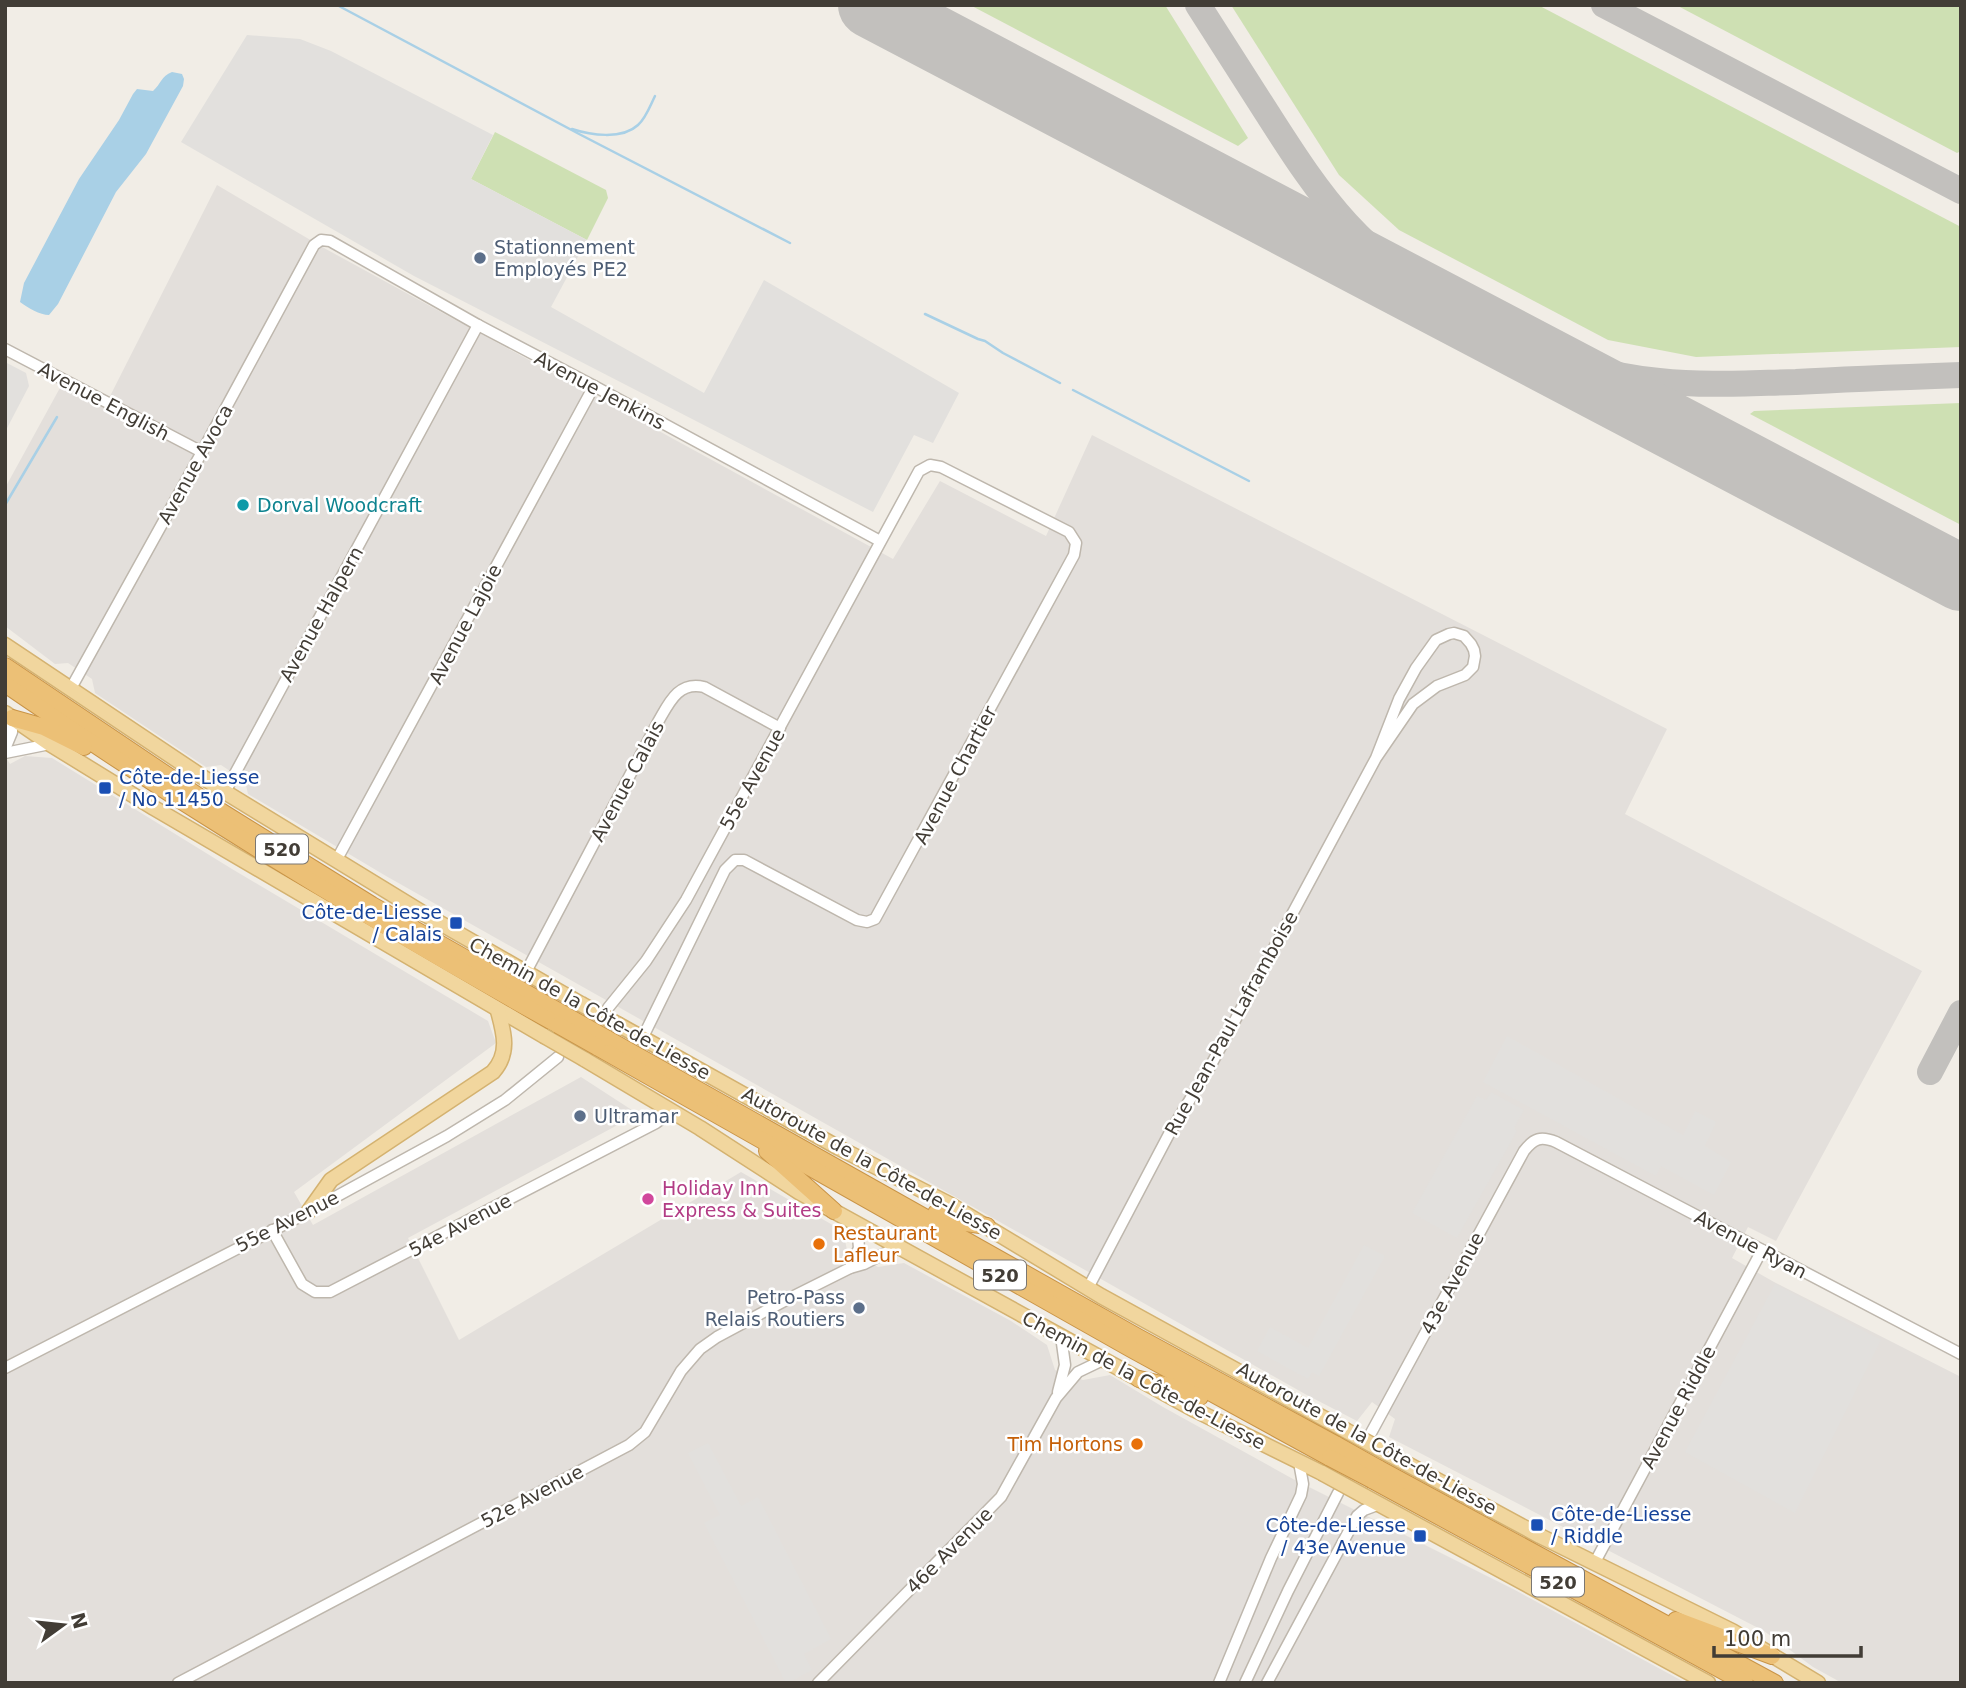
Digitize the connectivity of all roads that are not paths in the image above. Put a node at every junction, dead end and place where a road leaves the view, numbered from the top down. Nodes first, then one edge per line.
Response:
1 (321, 240) joint
2 (478, 326) junction
3 (5, 349) edge
4 (594, 386) junction
5 (202, 452) junction
6 (880, 541) junction
7 (5, 645) edge
8 (5, 666) edge
9 (5, 684) edge
10 (70, 690) junction
11 (9, 715) edge
12 (780, 729) junction
13 (50, 744) junction
14 (5, 751) edge
15 (1376, 758) junction
16 (135, 772) junction
17 (225, 792) junction
18 (336, 861) junction
19 (526, 972) junction
20 (608, 1008) dead end
21 (498, 1011) junction
22 (563, 1021) junction
23 (642, 1039) junction
24 (601, 1043) junction
25 (558, 1057) dead end
26 (669, 1110) junction
27 (738, 1127) junction
28 (1540, 1138) joint
29 (881, 1191) junction
30 (309, 1211) junction
31 (834, 1211) junction
32 (857, 1224) junction
33 (988, 1226) junction
34 (272, 1230) junction
35 (899, 1246) junction
36 (1762, 1250) junction
37 (850, 1268) junction
38 (1088, 1288) junction
39 (1061, 1336) junction
40 (1961, 1354) edge
41 (1103, 1360) junction
42 (5, 1368) edge
43 (1139, 1379) junction
44 (1056, 1398) junction
45 (1263, 1422) junction
46 (1371, 1433) dead end
47 (1333, 1452) junction
48 (1299, 1462) junction
49 (1375, 1474) junction
50 (1338, 1493) dead end
51 (1380, 1504) junction
52 (1594, 1564) junction
53 (1627, 1603) junction
54 (1772, 1656) junction
55 (178, 1683) edge
56 (818, 1683) edge
57 (1219, 1683) edge
58 (1245, 1683) edge
59 (1267, 1683) edge
60 (1708, 1683) edge
61 (1745, 1683) edge
62 (1775, 1683) edge
63 (1818, 1683) edge

1 - 2 street, Avenue Jenkins
1 - 5 street, Avenue Avoca
2 - 4 street, Avenue Jenkins
2 - 17 street, Avenue Halpern
3 - 5 street, Avenue English
4 - 6 street, Avenue Jenkins
4 - 18 street, Avenue Lajoie
5 - 10 street, Avenue Avoca
6 - 12 street, 55e Avenue
6 - 23 street, Avenue Chartier
7 - 10 main road, Chemin de la Côte-de-Liesse
8 - 22 highway, Autoroute de la Côte-de-Liesse / 520
9 - 16 highway, Autoroute de la Côte-de-Liesse / 520
10 - 17 main road, Chemin de la Côte-de-Liesse
11 - 13 main road, Chemin de la Côte-de-Liesse
11 - 14 street
11 - 16 highway
12 - 19 street, Avenue Calais
12 - 20 street, 55e Avenue
13 - 14 street
13 - 21 main road, Chemin de la Côte-de-Liesse
15 - 15 street, Rue Jean-Paul Laframboise
15 - 38 street, Rue Jean-Paul Laframboise
16 - 22 highway, Autoroute de la Côte-de-Liesse / 520
17 - 18 main road, Chemin de la Côte-de-Liesse
18 - 19 main road, Chemin de la Côte-de-Liesse
19 - 23 main road, Chemin de la Côte-de-Liesse, bridge
21 - 26 main road, Chemin de la Côte-de-Liesse, bridge
21 - 30 main road
22 - 24 highway, Autoroute de la Côte-de-Liesse / 520, bridge
23 - 33 main road, Chemin de la Côte-de-Liesse
24 - 27 highway, Autoroute de la Côte-de-Liesse / 520
24 - 29 highway, Autoroute de la Côte-de-Liesse / 520
25 - 30 street, 55e Avenue
26 - 31 main road, Chemin de la Côte-de-Liesse
26 - 34 street, 54e Avenue
27 - 31 highway
27 - 45 highway, Autoroute de la Côte-de-Liesse / 520
28 - 36 street, Avenue Ryan
28 - 46 street, 43e Avenue
29 - 33 highway
29 - 47 highway, Autoroute de la Côte-de-Liesse / 520
30 - 34 street, 55e Avenue
31 - 32 main road, Chemin de la Côte-de-Liesse
32 - 35 main road, Chemin de la Côte-de-Liesse
32 - 37 street
33 - 38 main road, Chemin de la Côte-de-Liesse
34 - 42 street, 55e Avenue
35 - 37 street, 52e Avenue
35 - 39 main road, Chemin de la Côte-de-Liesse
36 - 40 street, Avenue Ryan
36 - 52 street, Avenue Riddle
37 - 55 street, 52e Avenue
38 - 52 main road, Chemin de la Côte-de-Liesse, bridge
39 - 41 main road, Chemin de la Côte-de-Liesse
39 - 44 street, 46e Avenue
41 - 43 main road, Chemin de la Côte-de-Liesse
41 - 44 street, 46e Avenue
43 - 45 highway
43 - 48 main road, Chemin de la Côte-de-Liesse
44 - 56 street, 46e Avenue
45 - 47 highway, Autoroute de la Côte-de-Liesse / 520
47 - 49 highway, Autoroute de la Côte-de-Liesse / 520, bridge
48 - 51 main road, Chemin de la Côte-de-Liesse, bridge
48 - 57 street
49 - 53 highway, Autoroute de la Côte-de-Liesse / 520
49 - 61 highway, Autoroute de la Côte-de-Liesse / 520
50 - 58 street
51 - 59 street
51 - 60 main road, Chemin de la Côte-de-Liesse
52 - 54 main road, Chemin de la Côte-de-Liesse
53 - 54 highway
53 - 62 highway, Autoroute de la Côte-de-Liesse / 520
54 - 63 main road, Chemin de la Côte-de-Liesse

